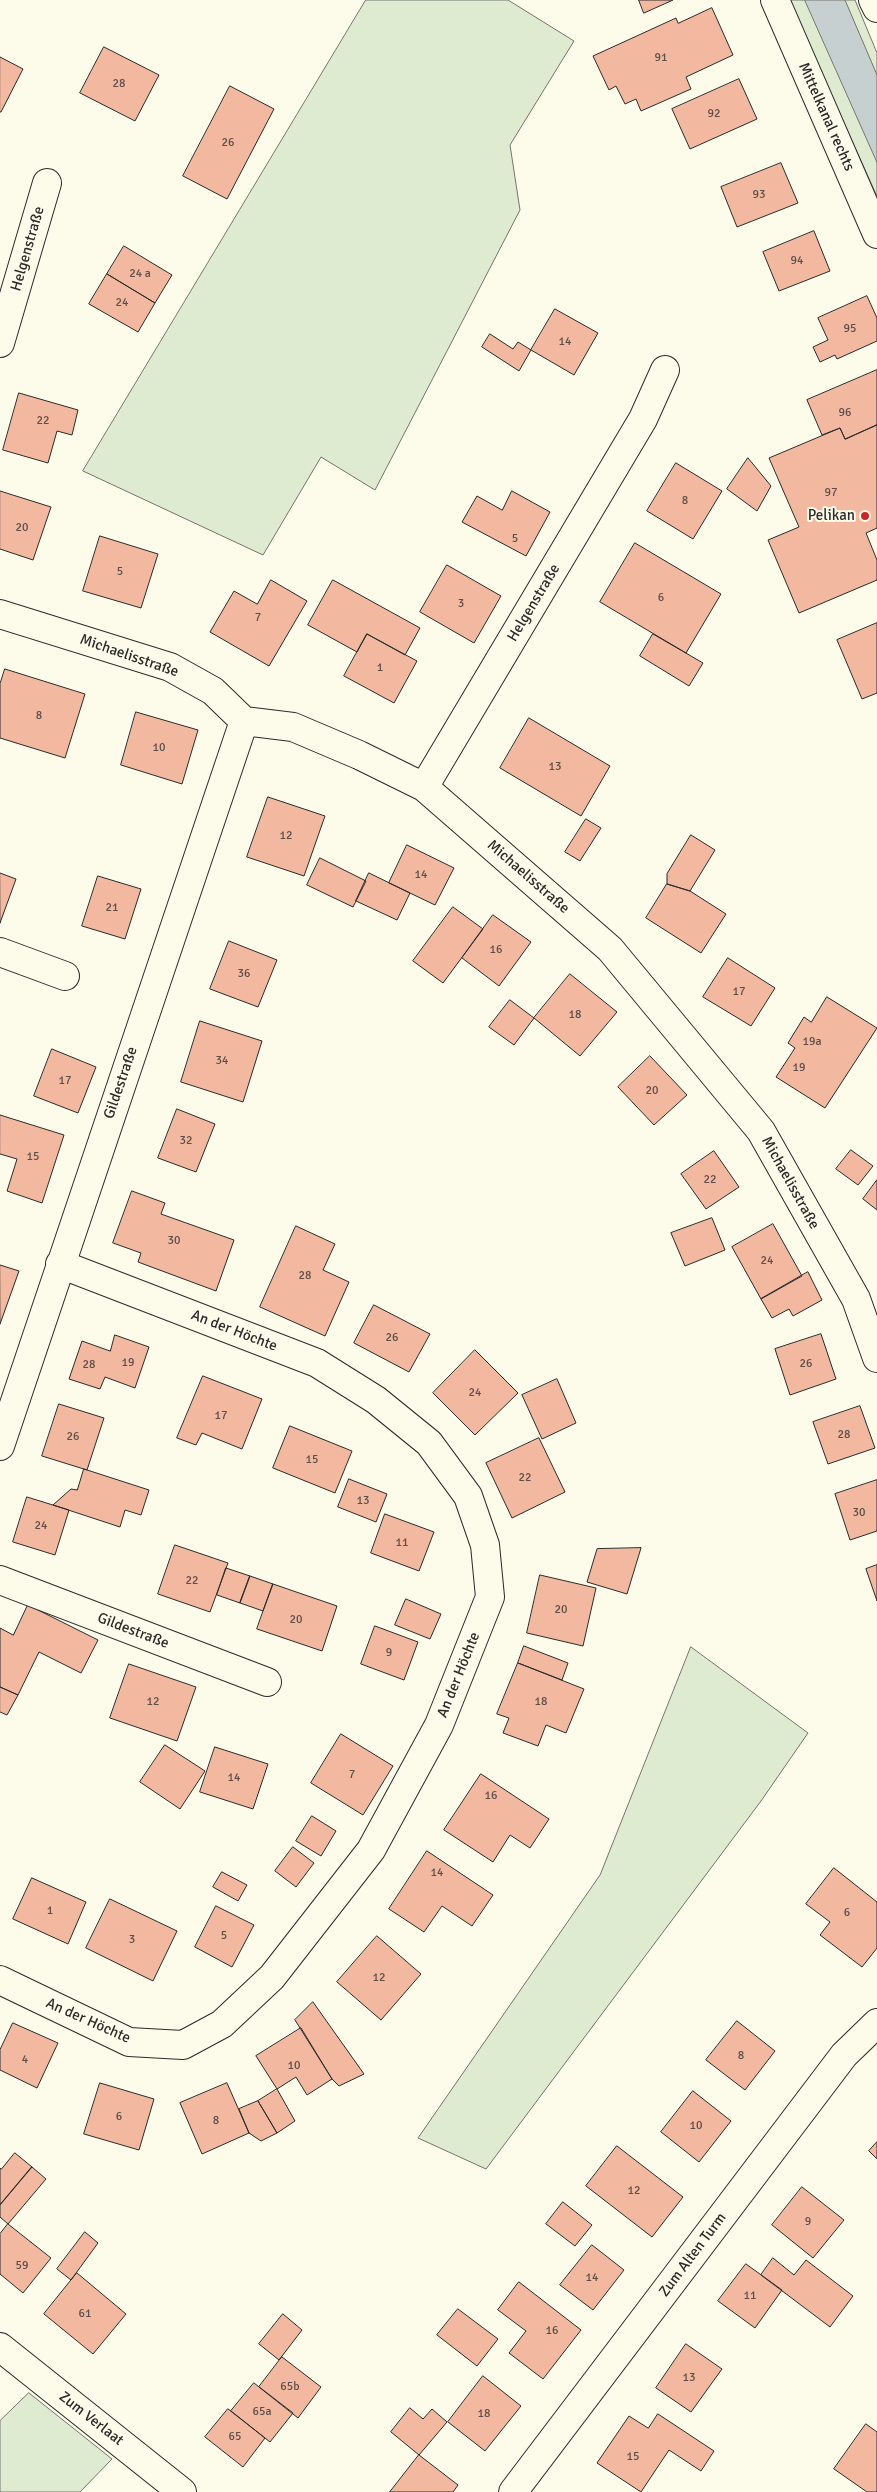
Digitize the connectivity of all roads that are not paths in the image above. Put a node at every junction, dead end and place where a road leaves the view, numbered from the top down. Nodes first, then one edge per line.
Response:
1 (775, 0) edge
2 (873, 0) edge
3 (877, 8) edge
4 (47, 183) dead end
5 (877, 234) edge
6 (0, 343) edge
7 (665, 370) dead end
8 (0, 614) edge
9 (244, 721) junction
10 (424, 787) junction
11 (0, 952) edge
12 (65, 976) dead end
13 (60, 1264) junction
14 (877, 1358) edge
15 (0, 1446) edge
16 (0, 1580) edge
17 (267, 1682) dead end
18 (0, 1980) edge
19 (877, 2023) edge
20 (0, 2347) edge
21 (182, 2492) edge
22 (512, 2492) edge

1 - 5 street, Mittelkanal rechts
2 - 3 street
4 - 6 street, Helgenstraße
7 - 10 street, Helgenstraße
8 - 9 street, Michaelisstraße
9 - 10 street, Michaelisstraße
9 - 13 street, Gildestraße
10 - 14 street, Michaelisstraße
11 - 12 street
13 - 15 street, Gildestraße
13 - 18 street, An der Höchte
16 - 17 street, Gildestraße
19 - 22 street, Zum Alten Turm
20 - 21 street, Zum Verlaat

